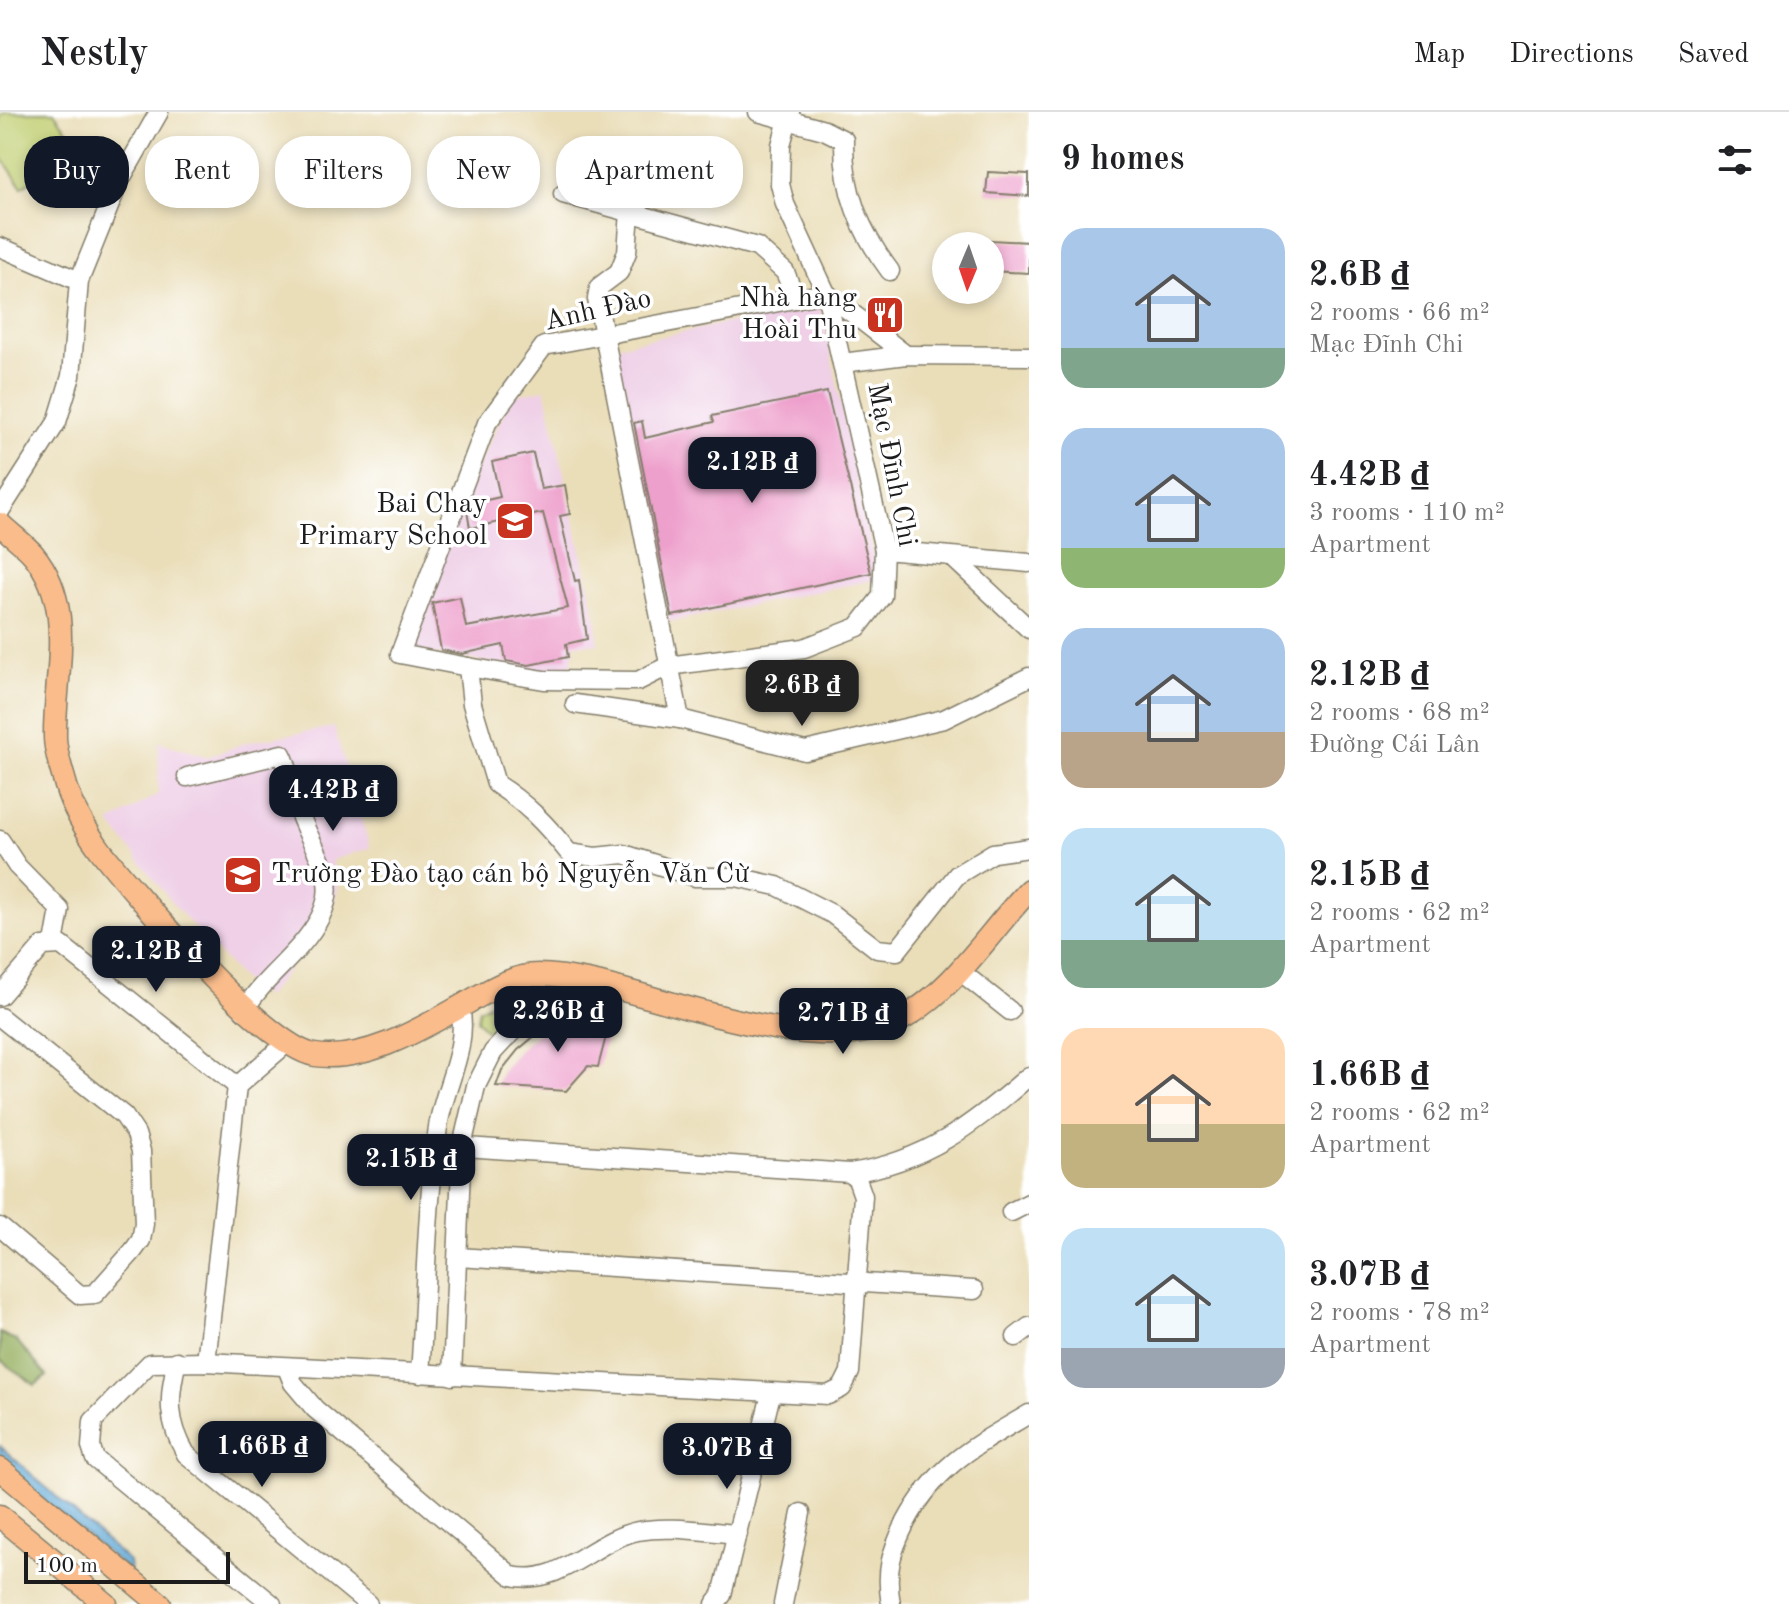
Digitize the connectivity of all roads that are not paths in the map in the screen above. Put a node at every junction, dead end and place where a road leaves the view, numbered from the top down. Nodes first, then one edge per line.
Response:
1 (159, 112) edge
2 (758, 112) edge
3 (789, 117) edge
4 (615, 208) edge
5 (631, 208) edge
6 (630, 212) junction
7 (0, 247) edge
8 (890, 271) dead end
9 (79, 281) junction
10 (826, 293) junction
11 (796, 299) junction
12 (602, 336) junction
13 (906, 355) junction
14 (1029, 356) edge
15 (842, 363) junction
16 (0, 511) edge
17 (0, 524) edge
18 (884, 550) junction
19 (952, 557) junction
20 (1029, 563) edge
21 (1029, 629) edge
22 (668, 666) junction
23 (468, 667) junction
24 (1029, 677) edge
25 (575, 704) dead end
26 (680, 719) junction
27 (187, 777) dead end
28 (0, 840) edge
29 (1029, 848) edge
30 (1029, 890) edge
31 (54, 943) junction
32 (961, 972) junction
33 (593, 983) junction
34 (0, 996) edge
35 (460, 1007) junction
36 (244, 1011) junction
37 (1010, 1011) dead end
38 (0, 1017) edge
39 (463, 1040) junction
40 (287, 1043) junction
41 (493, 1052) junction
42 (1029, 1076) edge
43 (237, 1086) junction
44 (436, 1145) junction
45 (462, 1146) junction
46 (850, 1173) junction
47 (1029, 1203) edge
48 (1011, 1212) dead end
49 (0, 1227) edge
50 (458, 1257) junction
51 (856, 1283) junction
52 (974, 1290) dead end
53 (177, 1361) junction
54 (206, 1362) junction
55 (287, 1368) junction
56 (420, 1374) junction
57 (452, 1376) junction
58 (771, 1394) junction
59 (1029, 1414) edge
60 (0, 1469) edge
61 (0, 1482) edge
62 (801, 1513) dead end
63 (0, 1516) edge
64 (0, 1529) edge
65 (738, 1534) junction
66 (151, 1602) edge
67 (91, 1604) edge
68 (106, 1604) edge
69 (272, 1604) edge
70 (368, 1604) edge
71 (715, 1604) edge
72 (783, 1604) edge
73 (891, 1604) edge

1 - 9 street
2 - 3 street
3 - 8 street
3 - 10 street, Mạc Đĩnh Chi
4 - 6 street
5 - 6 street
6 - 11 street
6 - 12 street
7 - 9 street
9 - 16 street
10 - 11 street, Anh Đào
10 - 13 street
10 - 15 street, Mạc Đĩnh Chi
11 - 12 street, Anh Đào
12 - 22 street
12 - 23 street, Anh Đào
13 - 14 street
13 - 15 street
15 - 18 street, Mạc Đĩnh Chi
17 - 36 main road
18 - 19 street
18 - 22 street, Mạc Đĩnh Chi
19 - 20 street
19 - 21 street
22 - 23 street, Mạc Đĩnh Chi
22 - 26 street
23 - 29 street
24 - 26 street
25 - 26 street
27 - 36 street
28 - 31 street
30 - 32 main road
31 - 34 street
31 - 43 street
32 - 33 main road
32 - 37 street
33 - 35 main road
33 - 41 street
35 - 39 street
35 - 40 main road
36 - 40 main road
38 - 49 street
39 - 41 street
39 - 44 street
40 - 43 street
41 - 45 street
42 - 46 street
43 - 54 street
44 - 45 street
44 - 56 street
45 - 46 street
45 - 50 street
46 - 51 street
47 - 48 street
50 - 51 street
50 - 57 street
51 - 52 street
51 - 58 street
53 - 54 street
53 - 69 street
53 - 70 street
54 - 55 street
55 - 56 street
55 - 65 street
56 - 57 street
57 - 58 street
58 - 65 street
59 - 73 street
60 - 66 main road
61 - 66 main road
62 - 72 street
63 - 68 main road
64 - 67 main road
65 - 71 street

